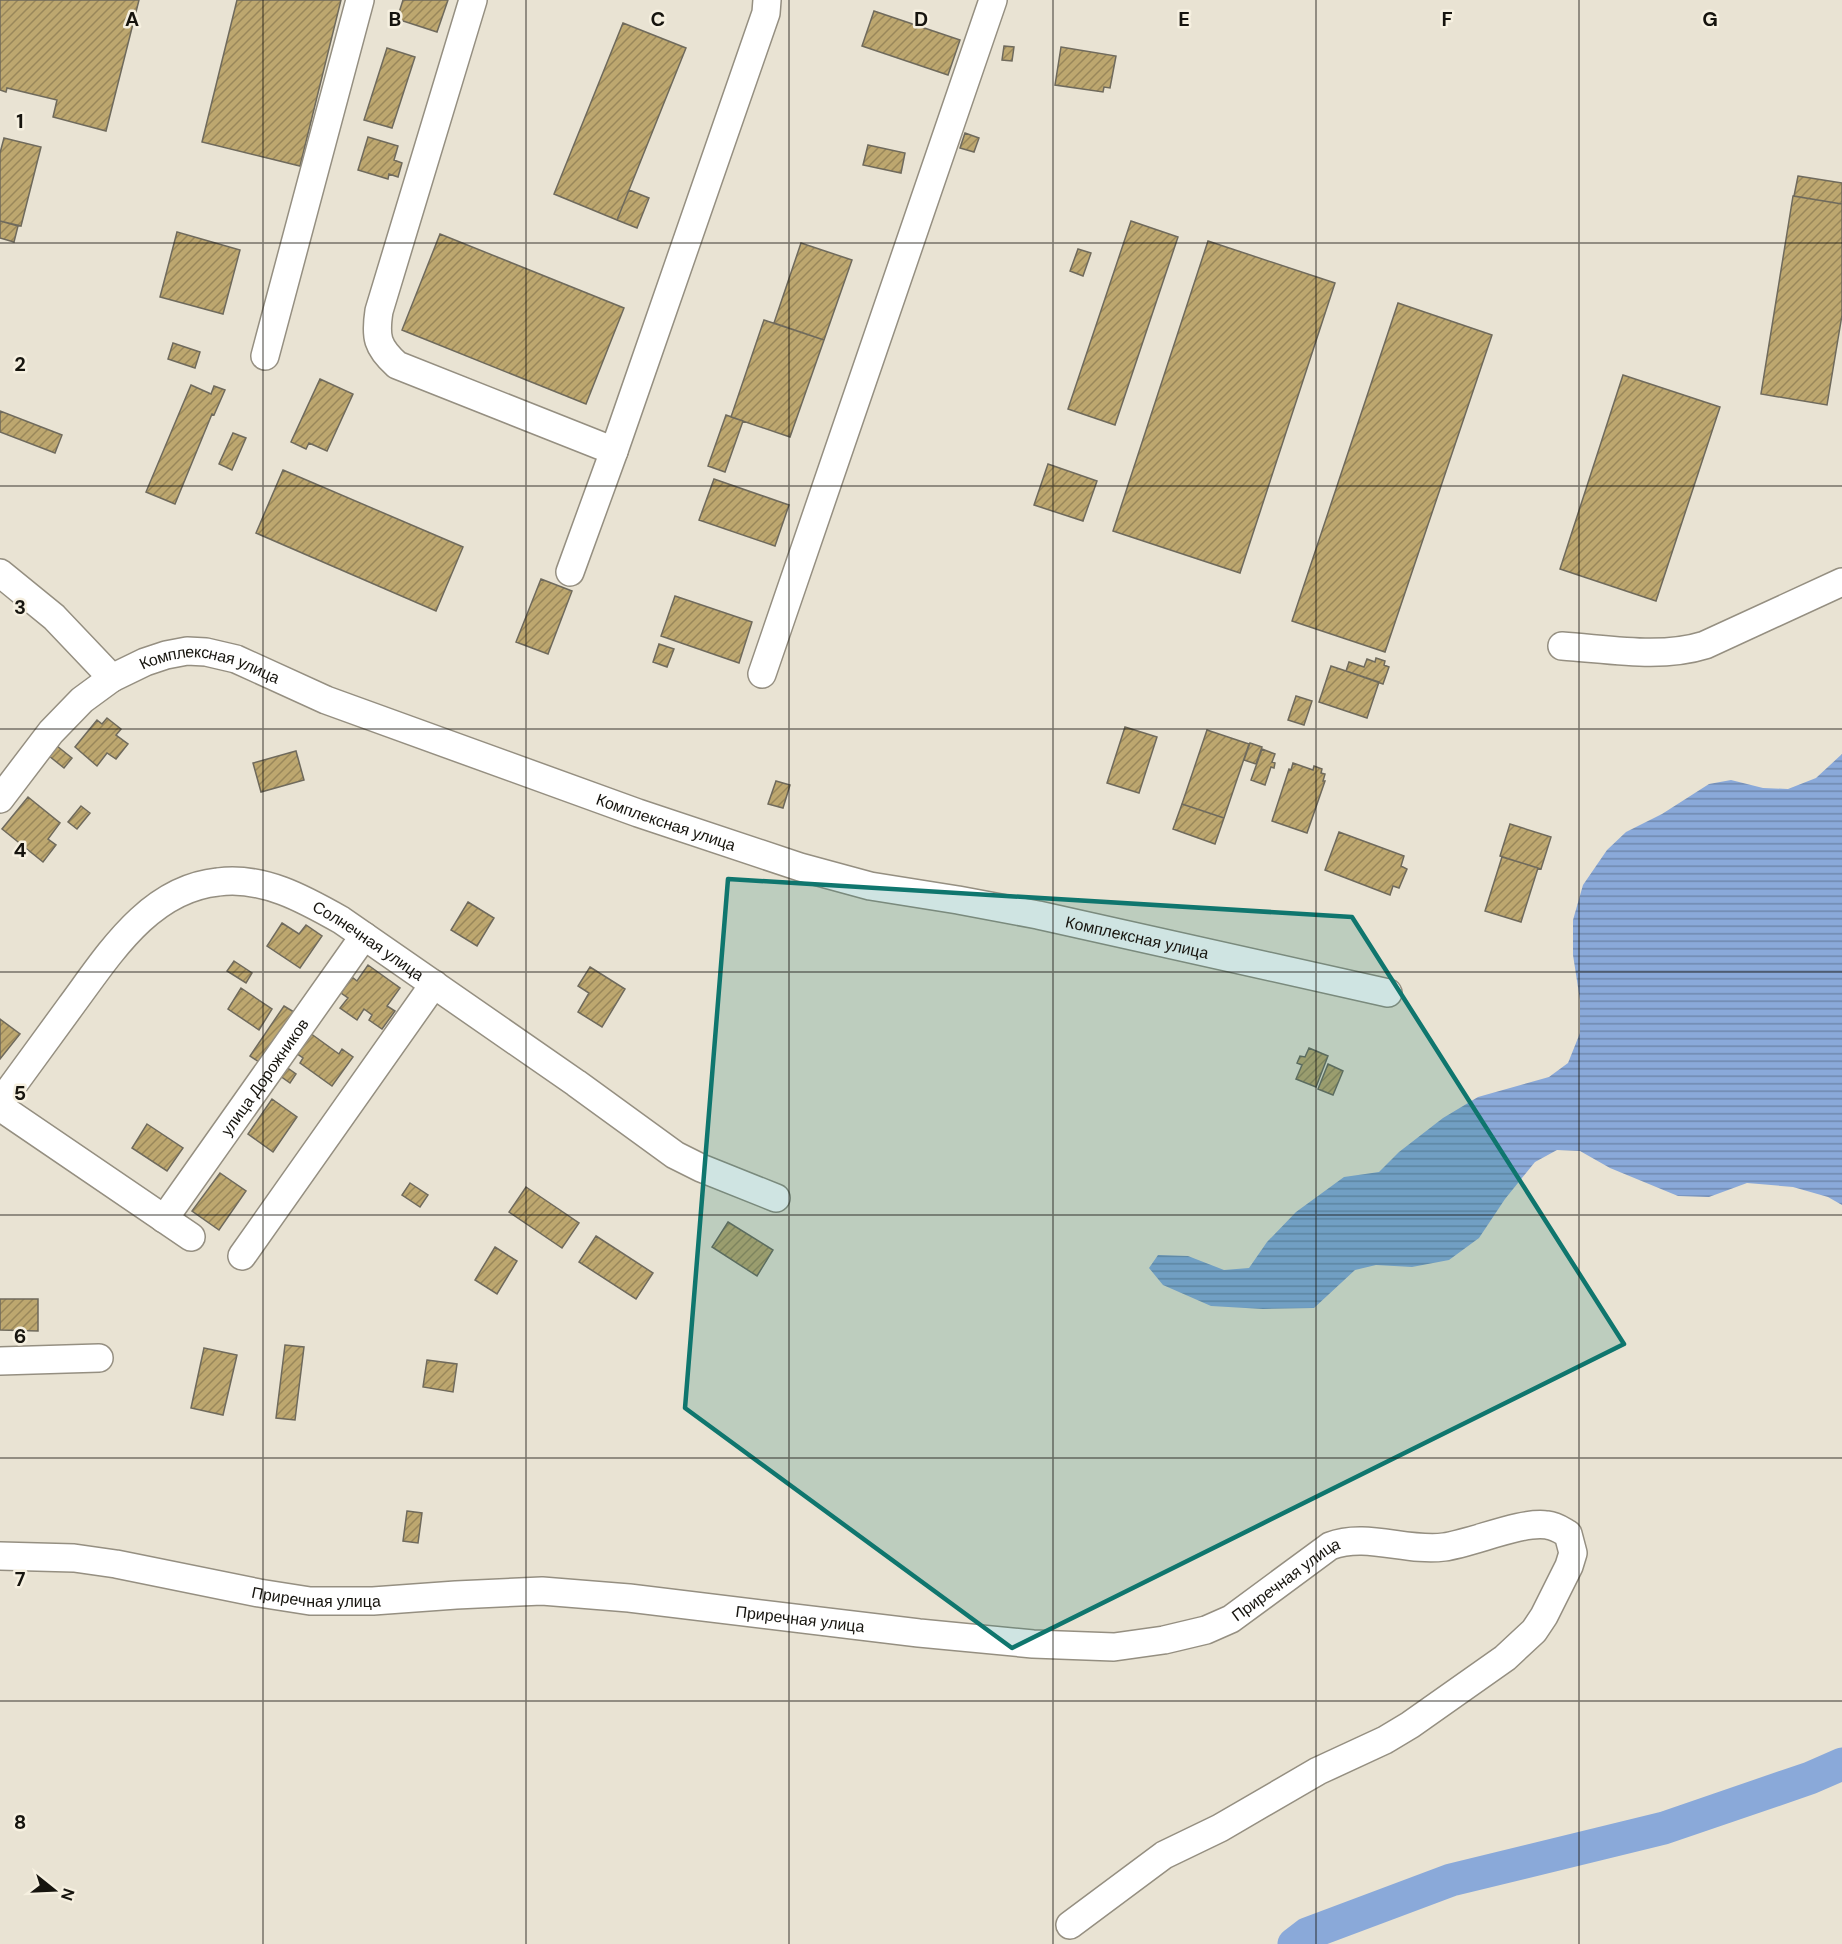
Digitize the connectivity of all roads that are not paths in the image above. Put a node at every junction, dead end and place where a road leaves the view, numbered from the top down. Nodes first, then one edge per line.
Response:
1 (360, 0) edge
2 (473, 0) edge
3 (767, 0) edge
4 (993, 0) edge
5 (265, 356) dead end
6 (614, 451) junction
7 (570, 572) dead end
8 (0, 573) edge
9 (1842, 582) edge
10 (1562, 646) dead end
11 (762, 674) dead end
12 (112, 678) junction
13 (0, 800) edge
14 (364, 936) junction
15 (434, 984) junction
16 (1388, 993) dead end
17 (0, 1105) edge
18 (776, 1198) dead end
19 (164, 1219) junction
20 (192, 1237) dead end
21 (242, 1256) dead end
22 (99, 1358) dead end
23 (0, 1361) edge
24 (0, 1556) edge
25 (1070, 1925) dead end

1 - 5 street
2 - 6 street
3 - 6 street
4 - 11 street
6 - 7 street
8 - 12 street, Комплексная улица
9 - 10 street
12 - 13 street
12 - 16 street, Комплексная улица
14 - 15 street, Солнечная улица
14 - 17 street, Солнечная улица
14 - 19 street, улица Дорожников
15 - 18 street, Солнечная улица
15 - 21 street
17 - 19 street
19 - 20 street
22 - 23 street
24 - 25 street, Приречная улица

